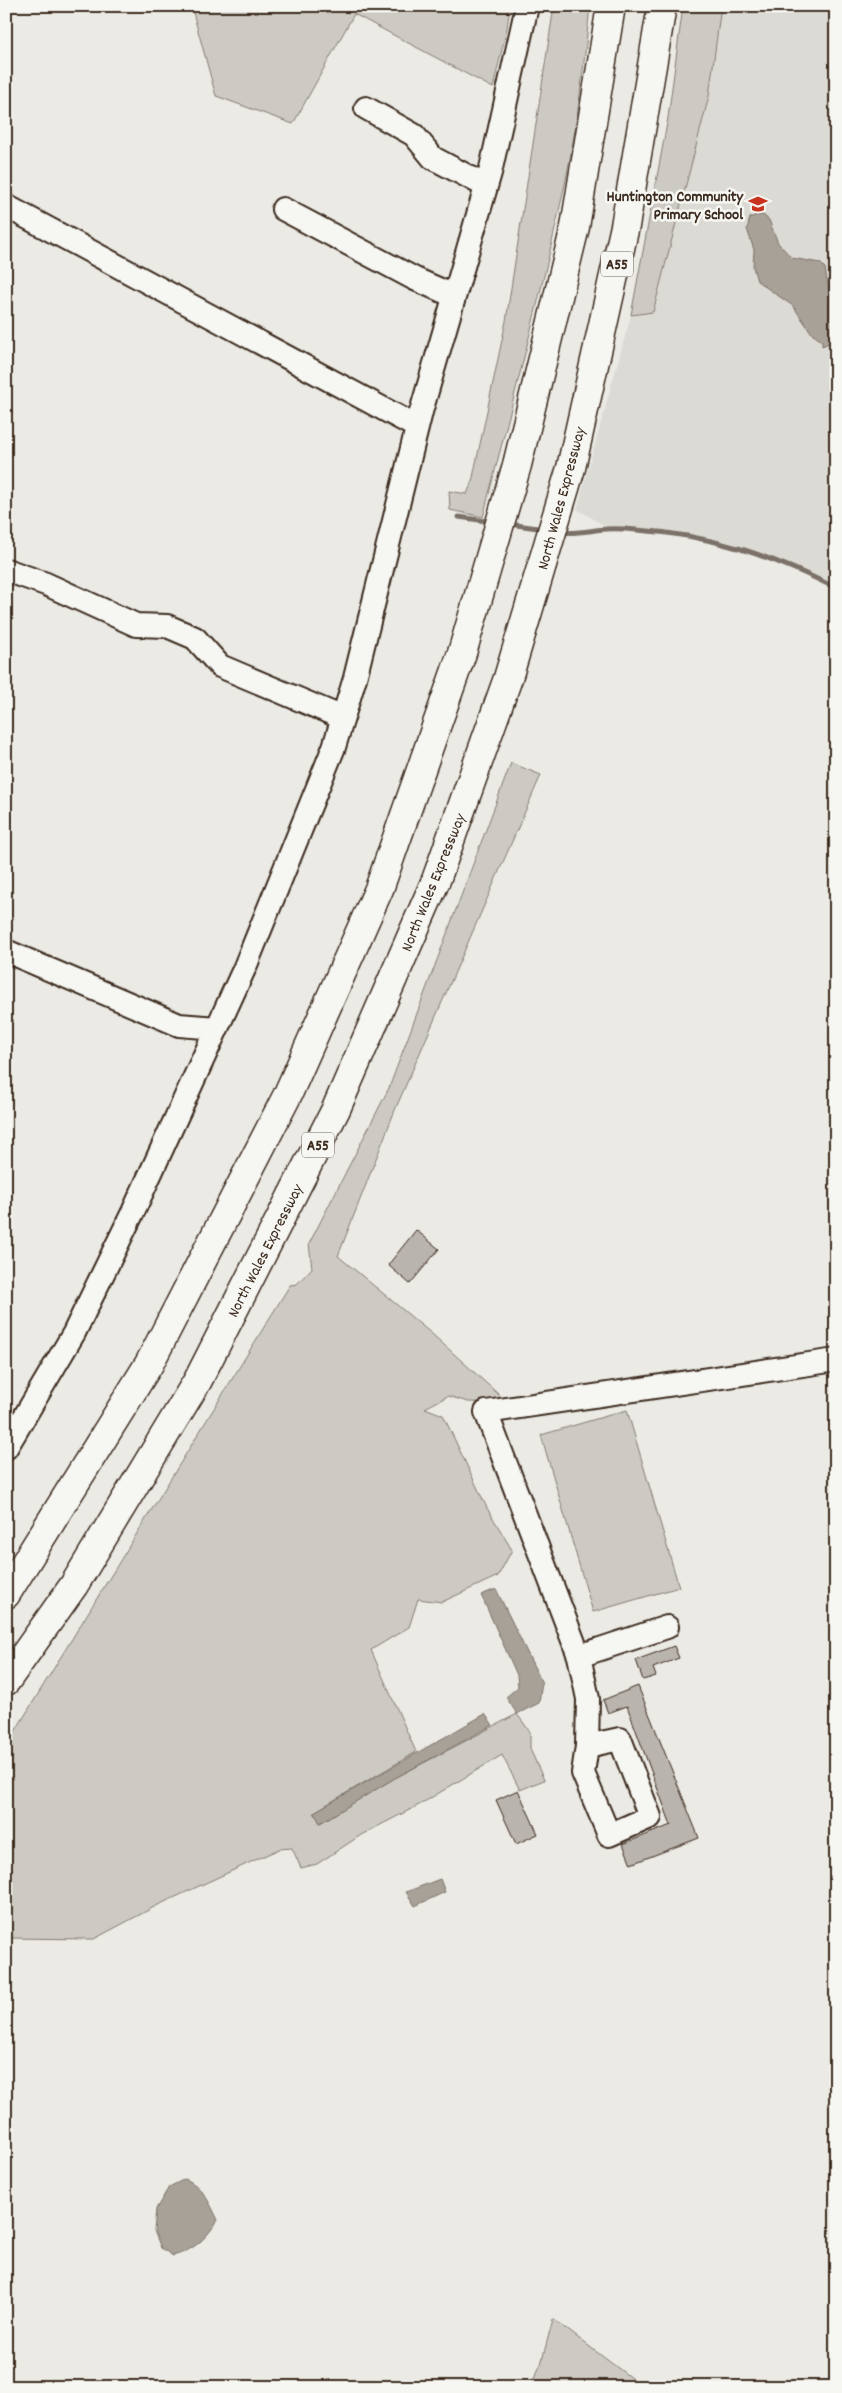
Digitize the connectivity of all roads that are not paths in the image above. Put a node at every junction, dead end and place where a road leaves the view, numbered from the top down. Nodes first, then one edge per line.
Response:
1 (526, 6) edge
2 (611, 6) edge
3 (662, 6) edge
4 (366, 108) dead end
5 (486, 186) junction
6 (6, 206) edge
7 (283, 209) dead end
8 (454, 296) junction
9 (417, 427) junction
10 (6, 570) edge
11 (343, 718) junction
12 (6, 951) edge
13 (218, 1028) junction
14 (836, 1360) edge
15 (6, 1448) edge
16 (6, 1594) edge
17 (667, 1626) dead end
18 (579, 1656) junction
19 (6, 1681) edge
20 (587, 1746) dead end

1 - 5 lane
2 - 16 highway
3 - 19 highway, North Wales Expressway / A55
4 - 5 lane
5 - 8 lane
6 - 9 lane
7 - 8 lane
8 - 9 lane
9 - 11 lane
10 - 11 lane
11 - 13 lane
12 - 13 lane
13 - 15 lane
14 - 18 lane
17 - 18 lane
18 - 20 lane

